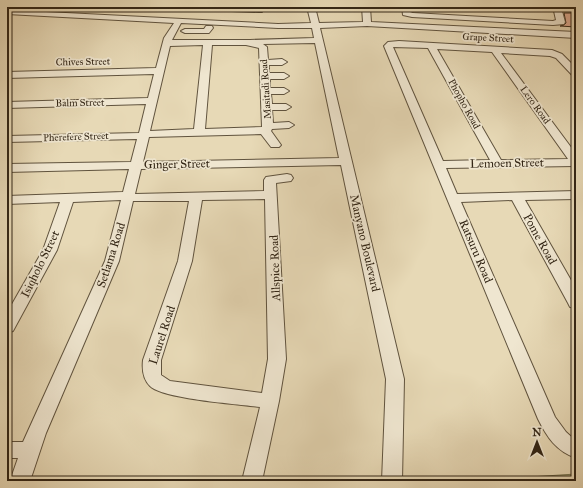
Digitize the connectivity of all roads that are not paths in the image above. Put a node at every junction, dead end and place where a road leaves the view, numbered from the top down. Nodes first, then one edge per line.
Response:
1 (192, 7) edge
2 (261, 7) edge
3 (311, 7) edge
4 (366, 7) edge
5 (406, 7) edge
6 (524, 7) edge
7 (557, 9) junction
8 (576, 10) edge
9 (7, 12) edge
10 (321, 20) junction
11 (182, 23) edge
12 (336, 24) junction
13 (367, 24) junction
14 (222, 25) junction
15 (233, 29) dead end
16 (576, 35) edge
17 (318, 40) junction
18 (208, 42) junction
19 (247, 42) junction
20 (167, 43) junction
21 (390, 44) joint
22 (431, 46) junction
23 (281, 49) dead end
24 (494, 49) junction
25 (263, 50) junction
26 (282, 62) dead end
27 (264, 63) junction
28 (159, 71) junction
29 (576, 74) edge
30 (7, 75) edge
31 (265, 76) junction
32 (284, 76) dead end
33 (266, 91) junction
34 (284, 91) dead end
35 (152, 101) junction
36 (7, 105) edge
37 (267, 107) junction
38 (286, 107) dead end
39 (289, 125) dead end
40 (266, 128) junction
41 (232, 131) junction
42 (144, 135) junction
43 (193, 136) junction
44 (7, 139) edge
45 (232, 143) dead end
46 (275, 145) dead end
47 (346, 161) junction
48 (576, 162) edge
49 (497, 163) junction
50 (136, 165) junction
51 (438, 165) junction
52 (7, 168) edge
53 (287, 178) dead end
54 (270, 195) junction
55 (576, 195) edge
56 (516, 196) junction
57 (129, 197) junction
58 (196, 197) junction
59 (68, 198) junction
60 (454, 198) junction
61 (7, 200) edge
62 (576, 303) edge
63 (7, 327) edge
64 (270, 401) junction
65 (7, 450) edge
66 (30, 450) junction
67 (576, 450) edge
68 (20, 481) edge
69 (252, 481) edge
70 (392, 481) edge

1 - 2 street
1 - 11 street, Setlama Road
1 - 11 street
3 - 10 street, Manyano Boulevard
4 - 13 street
5 - 7 street
6 - 7 street
7 - 8 street
9 - 11 street
10 - 12 street
10 - 12 street
10 - 14 street
10 - 17 street, Manyano Boulevard
11 - 14 street
11 - 14 street
11 - 20 street, Setlama Road
12 - 13 street
13 - 16 street
14 - 15 street
17 - 19 street
17 - 47 street, Manyano Boulevard
18 - 19 street, Masitadi Road
18 - 20 street, Masitadi Road
18 - 43 street
19 - 25 street, Masitadi Road
20 - 28 street, Setlama Road
21 - 22 street, Grape Street
21 - 51 street, Ratsuru Road
22 - 24 street, Grape Street
22 - 49 street, Phopho Road
23 - 25 street
24 - 29 street, Grape Street
24 - 48 street, Lero Road
25 - 27 street, Masitadi Road
26 - 27 street
27 - 31 street, Masitadi Road
28 - 30 street, Chives Street
28 - 35 street, Setlama Road
31 - 32 street
31 - 33 street, Masitadi Road
33 - 34 street
33 - 37 street, Masitadi Road
35 - 36 street, Balm Street
35 - 42 street, Setlama Road
37 - 38 street
37 - 40 street, Masitadi Road
39 - 40 street
40 - 41 street, Masitadi Road
40 - 46 street
41 - 43 street, Masitadi Road
41 - 45 street
42 - 43 street, Masitadi Road
42 - 44 street, Pherefere Street
42 - 50 street, Setlama Road
47 - 50 street, Ginger Street
47 - 70 street, Manyano Boulevard
48 - 49 street, Lemoen Street
49 - 51 street, Lemoen Street
50 - 52 street, Ginger Street
50 - 57 street, Setlama Road
51 - 60 street, Ratsuru Road
53 - 54 street
54 - 58 street
54 - 64 street, Allspice Road
55 - 56 street
56 - 60 street
56 - 62 street, Pome Road
57 - 58 street
57 - 59 street
57 - 66 street, Setlama Road
58 - 64 street, Laurel Road
59 - 61 street
59 - 63 street, Isiqholo Street
60 - 67 street, Ratsuru Road
64 - 69 street, Allspice Road
65 - 66 street
66 - 68 street, Setlama Road

